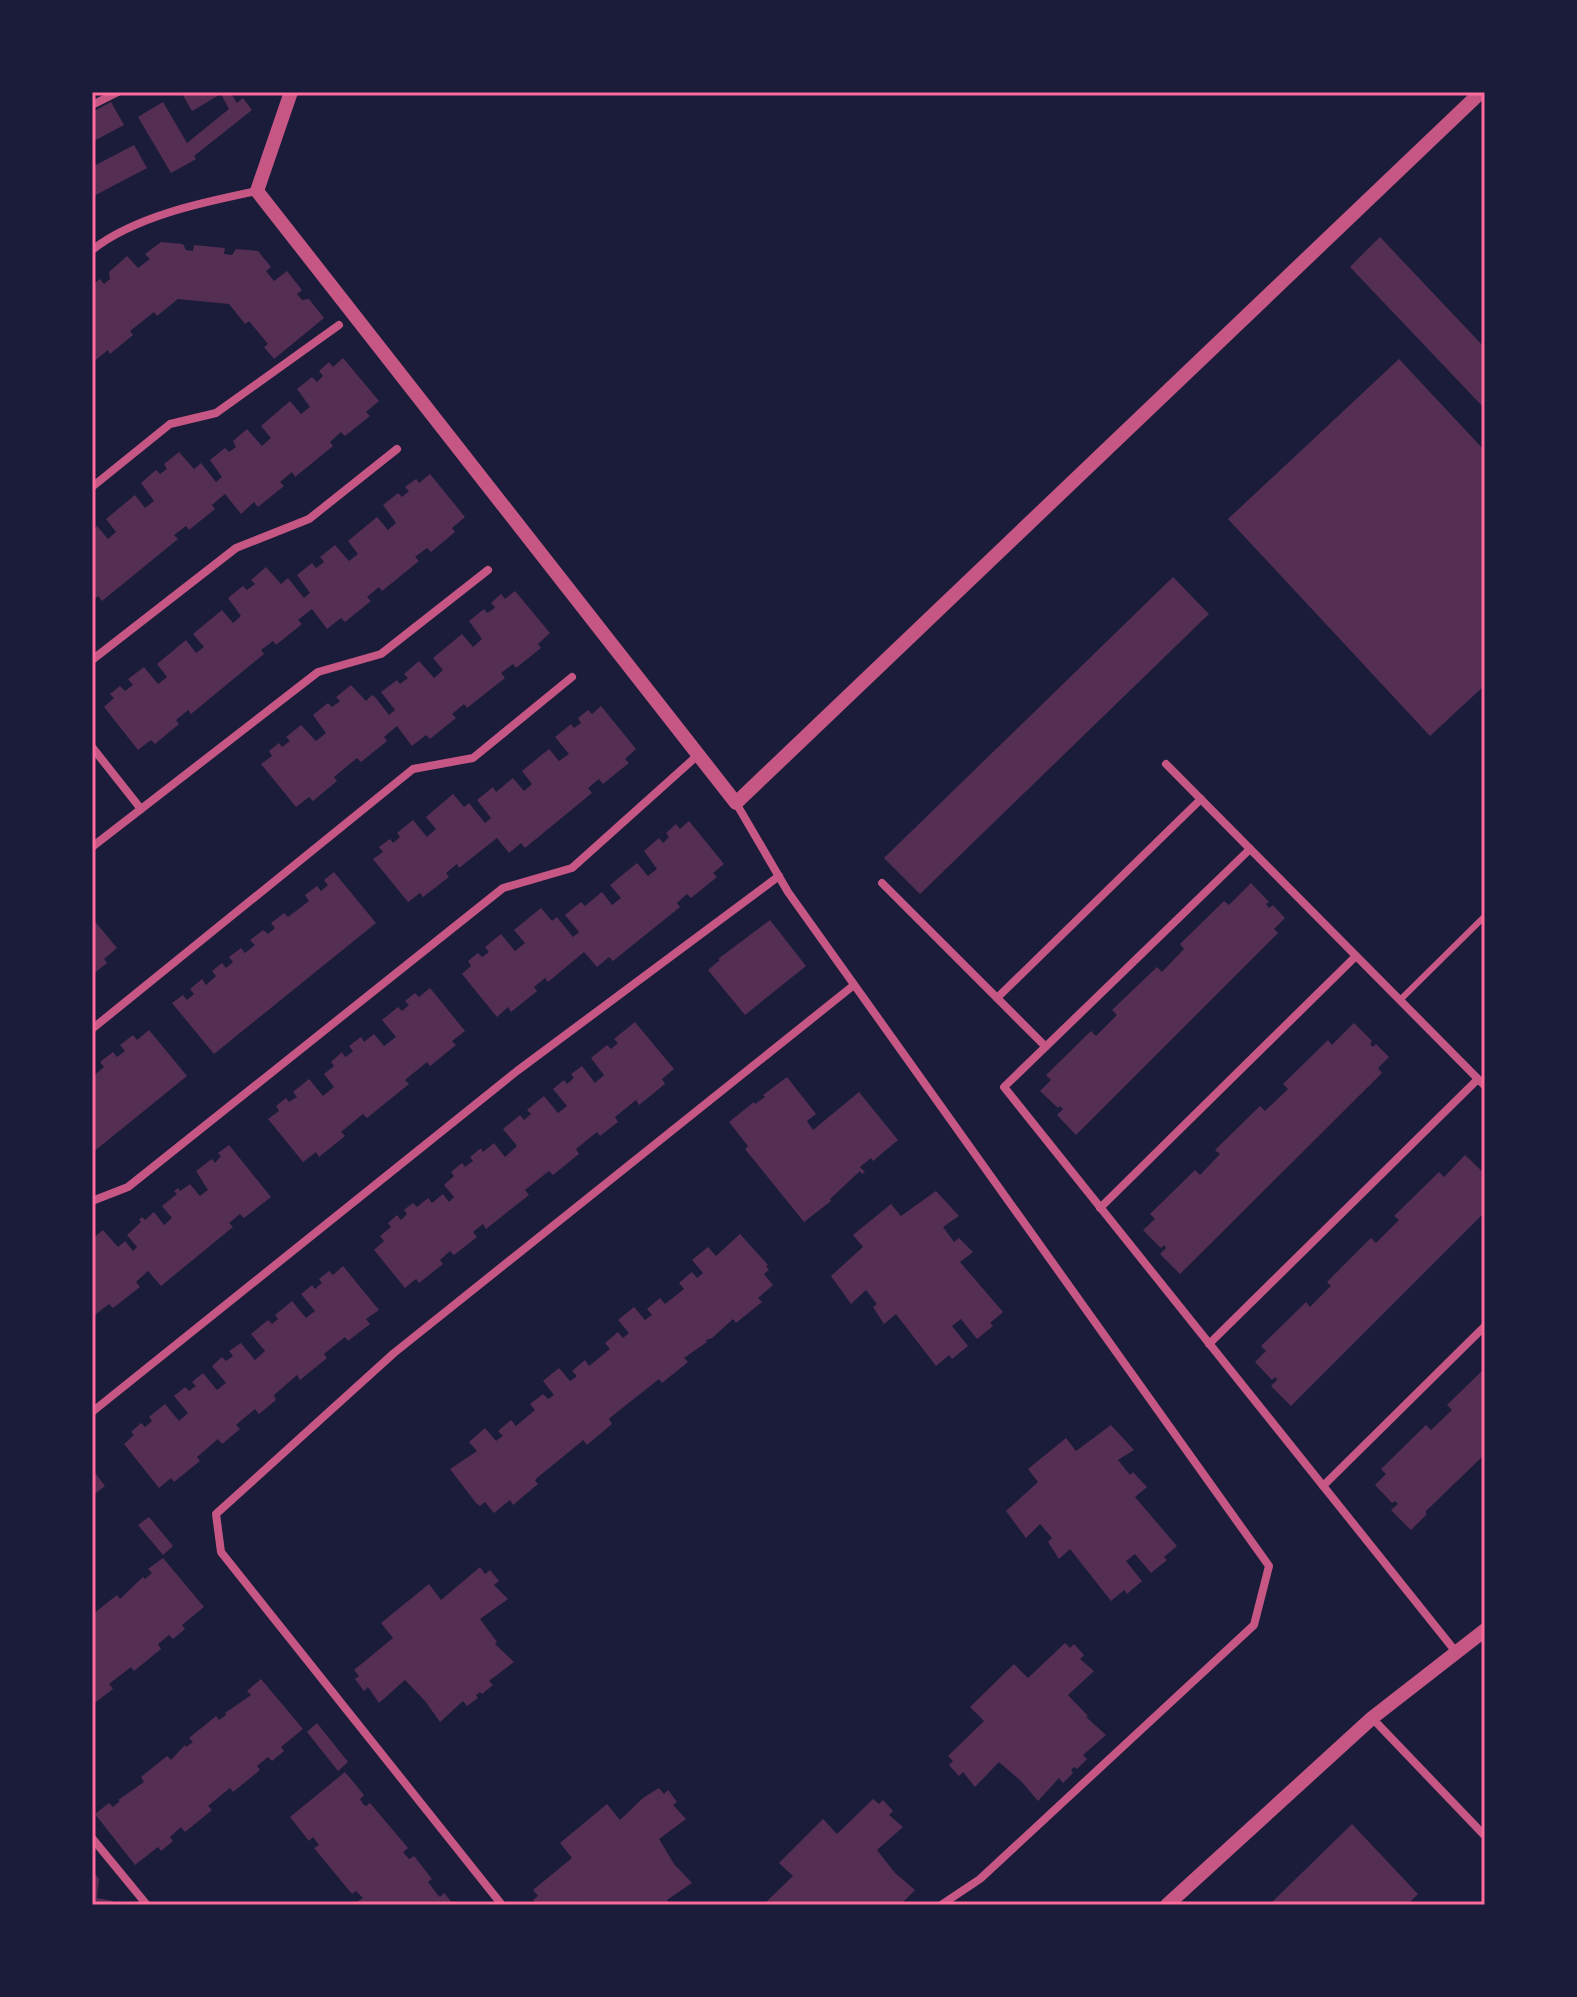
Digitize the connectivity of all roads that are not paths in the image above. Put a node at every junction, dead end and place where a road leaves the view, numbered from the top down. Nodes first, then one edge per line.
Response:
1 (118, 92) edge
2 (291, 92) edge
3 (1481, 92) edge
4 (92, 105) edge
5 (257, 191) junction
6 (92, 250) edge
7 (339, 325) dead end
8 (397, 449) dead end
9 (92, 487) edge
10 (488, 570) dead end
11 (92, 660) edge
12 (572, 677) dead end
13 (92, 747) edge
14 (698, 755) junction
15 (1166, 764) dead end
16 (1201, 799) junction
17 (736, 803) junction
18 (141, 809) junction
19 (92, 847) edge
20 (1250, 849) junction
21 (779, 876) junction
22 (882, 883) dead end
23 (1485, 916) edge
24 (1356, 956) junction
25 (854, 985) junction
26 (997, 998) junction
27 (1400, 1000) junction
28 (92, 1029) edge
29 (1045, 1046) junction
30 (1482, 1082) edge
31 (92, 1201) edge
32 (1100, 1208) junction
33 (1485, 1326) edge
34 (1209, 1344) junction
35 (92, 1412) edge
36 (1323, 1486) junction
37 (1485, 1630) edge
38 (1456, 1652) junction
39 (1372, 1718) junction
40 (1485, 1836) edge
41 (92, 1838) edge
42 (147, 1905) edge
43 (502, 1905) edge
44 (941, 1905) edge
45 (1167, 1905) edge

1 - 4 street
2 - 5 street
3 - 17 street
5 - 6 street
5 - 14 street
7 - 9 street
8 - 11 street
10 - 18 street
12 - 28 street
13 - 18 street
14 - 17 street
14 - 31 street
15 - 16 street
16 - 20 street
16 - 26 street
17 - 21 street
18 - 19 street
20 - 24 street
20 - 29 street
21 - 25 street
21 - 35 street
22 - 26 street
23 - 27 lane
24 - 27 street
24 - 32 street
25 - 43 street
25 - 44 street
26 - 29 street
27 - 30 street
29 - 32 street
30 - 34 street
32 - 34 street
33 - 36 street
34 - 36 street
36 - 38 street
37 - 38 street
38 - 39 street
39 - 40 street
39 - 45 street
41 - 42 street

